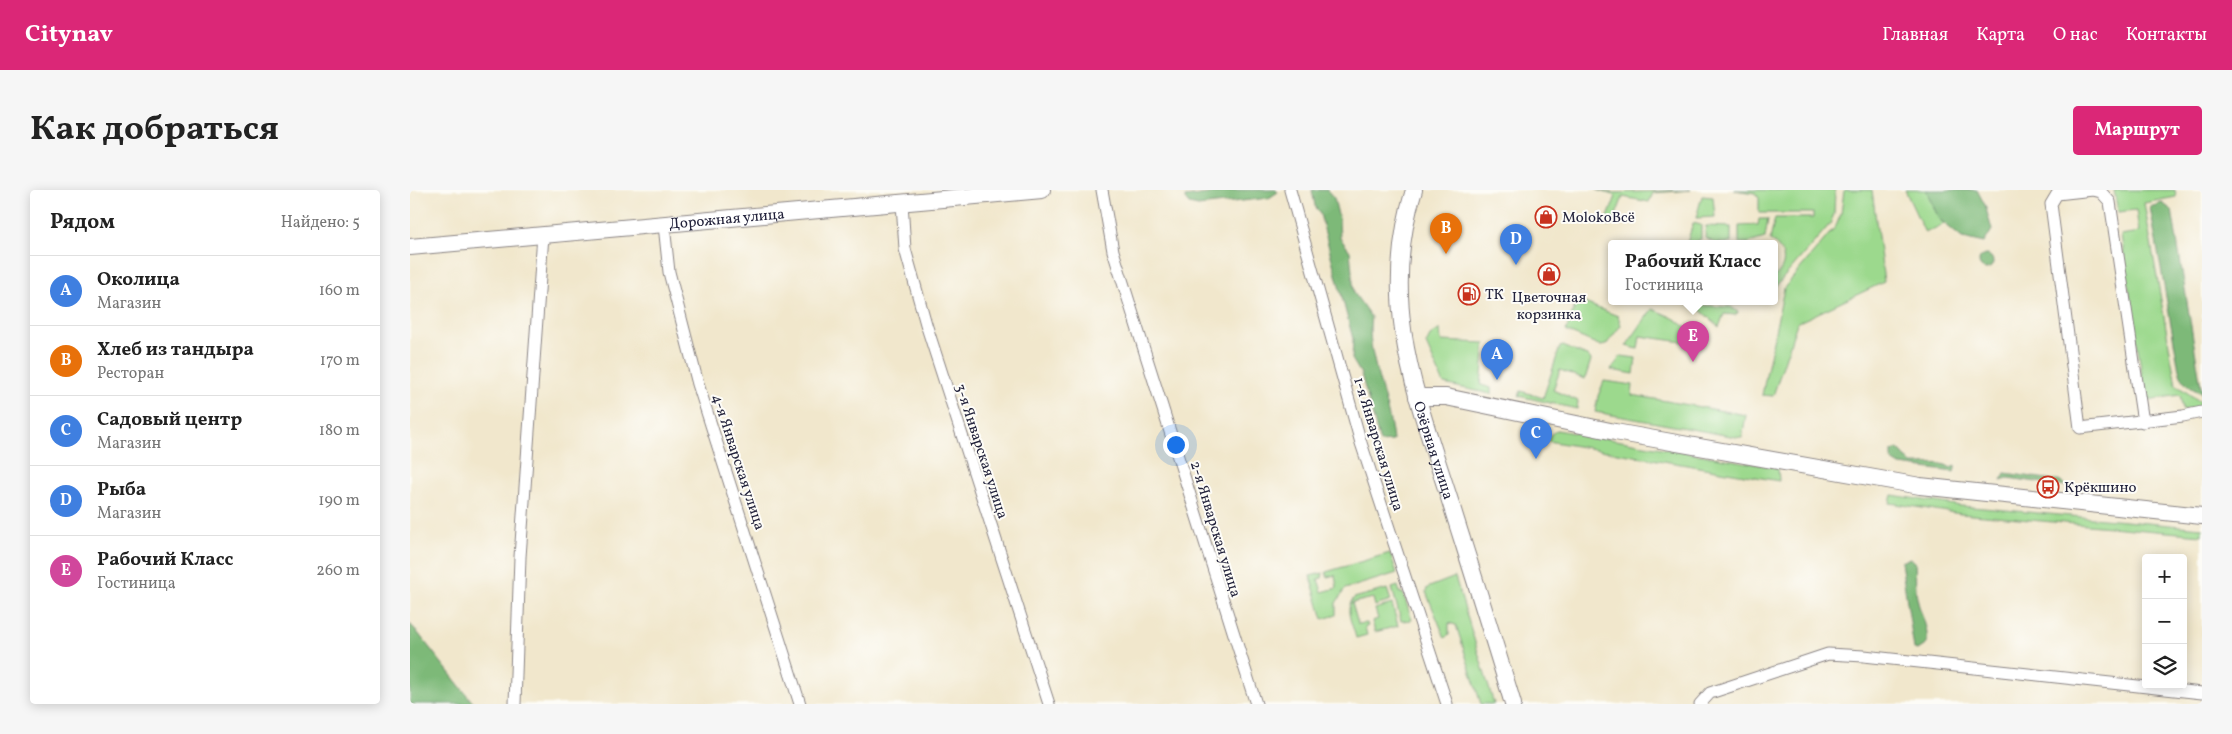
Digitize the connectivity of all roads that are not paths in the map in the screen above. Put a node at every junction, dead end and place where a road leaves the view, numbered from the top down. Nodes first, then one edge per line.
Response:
1 (1042, 190) edge
2 (1102, 190) edge
3 (1290, 190) edge
4 (1414, 190) edge
5 (2093, 190) edge
6 (902, 203) junction
7 (664, 225) junction
8 (543, 235) junction
9 (410, 247) edge
10 (1418, 397) junction
11 (2202, 412) edge
12 (2143, 422) junction
13 (2202, 516) edge
14 (2202, 693) edge
15 (515, 704) edge
16 (800, 704) edge
17 (1049, 704) edge
18 (1256, 704) edge
19 (1447, 704) edge
20 (1513, 704) edge
21 (1700, 704) edge

1 - 6 street, Дорожная улица
2 - 18 street, 2-я Январская улица
3 - 19 street, 1-я Январская улица
4 - 10 street, Озёрная улица
5 - 12 street
5 - 12 street
6 - 7 street, Дорожная улица
6 - 17 street, 3-я Январская улица
7 - 8 street, Дорожная улица
7 - 16 street, 4-я Январская улица
8 - 9 street, Дорожная улица
8 - 15 street
10 - 13 street
10 - 20 street, Озёрная улица
11 - 12 street
14 - 21 street

